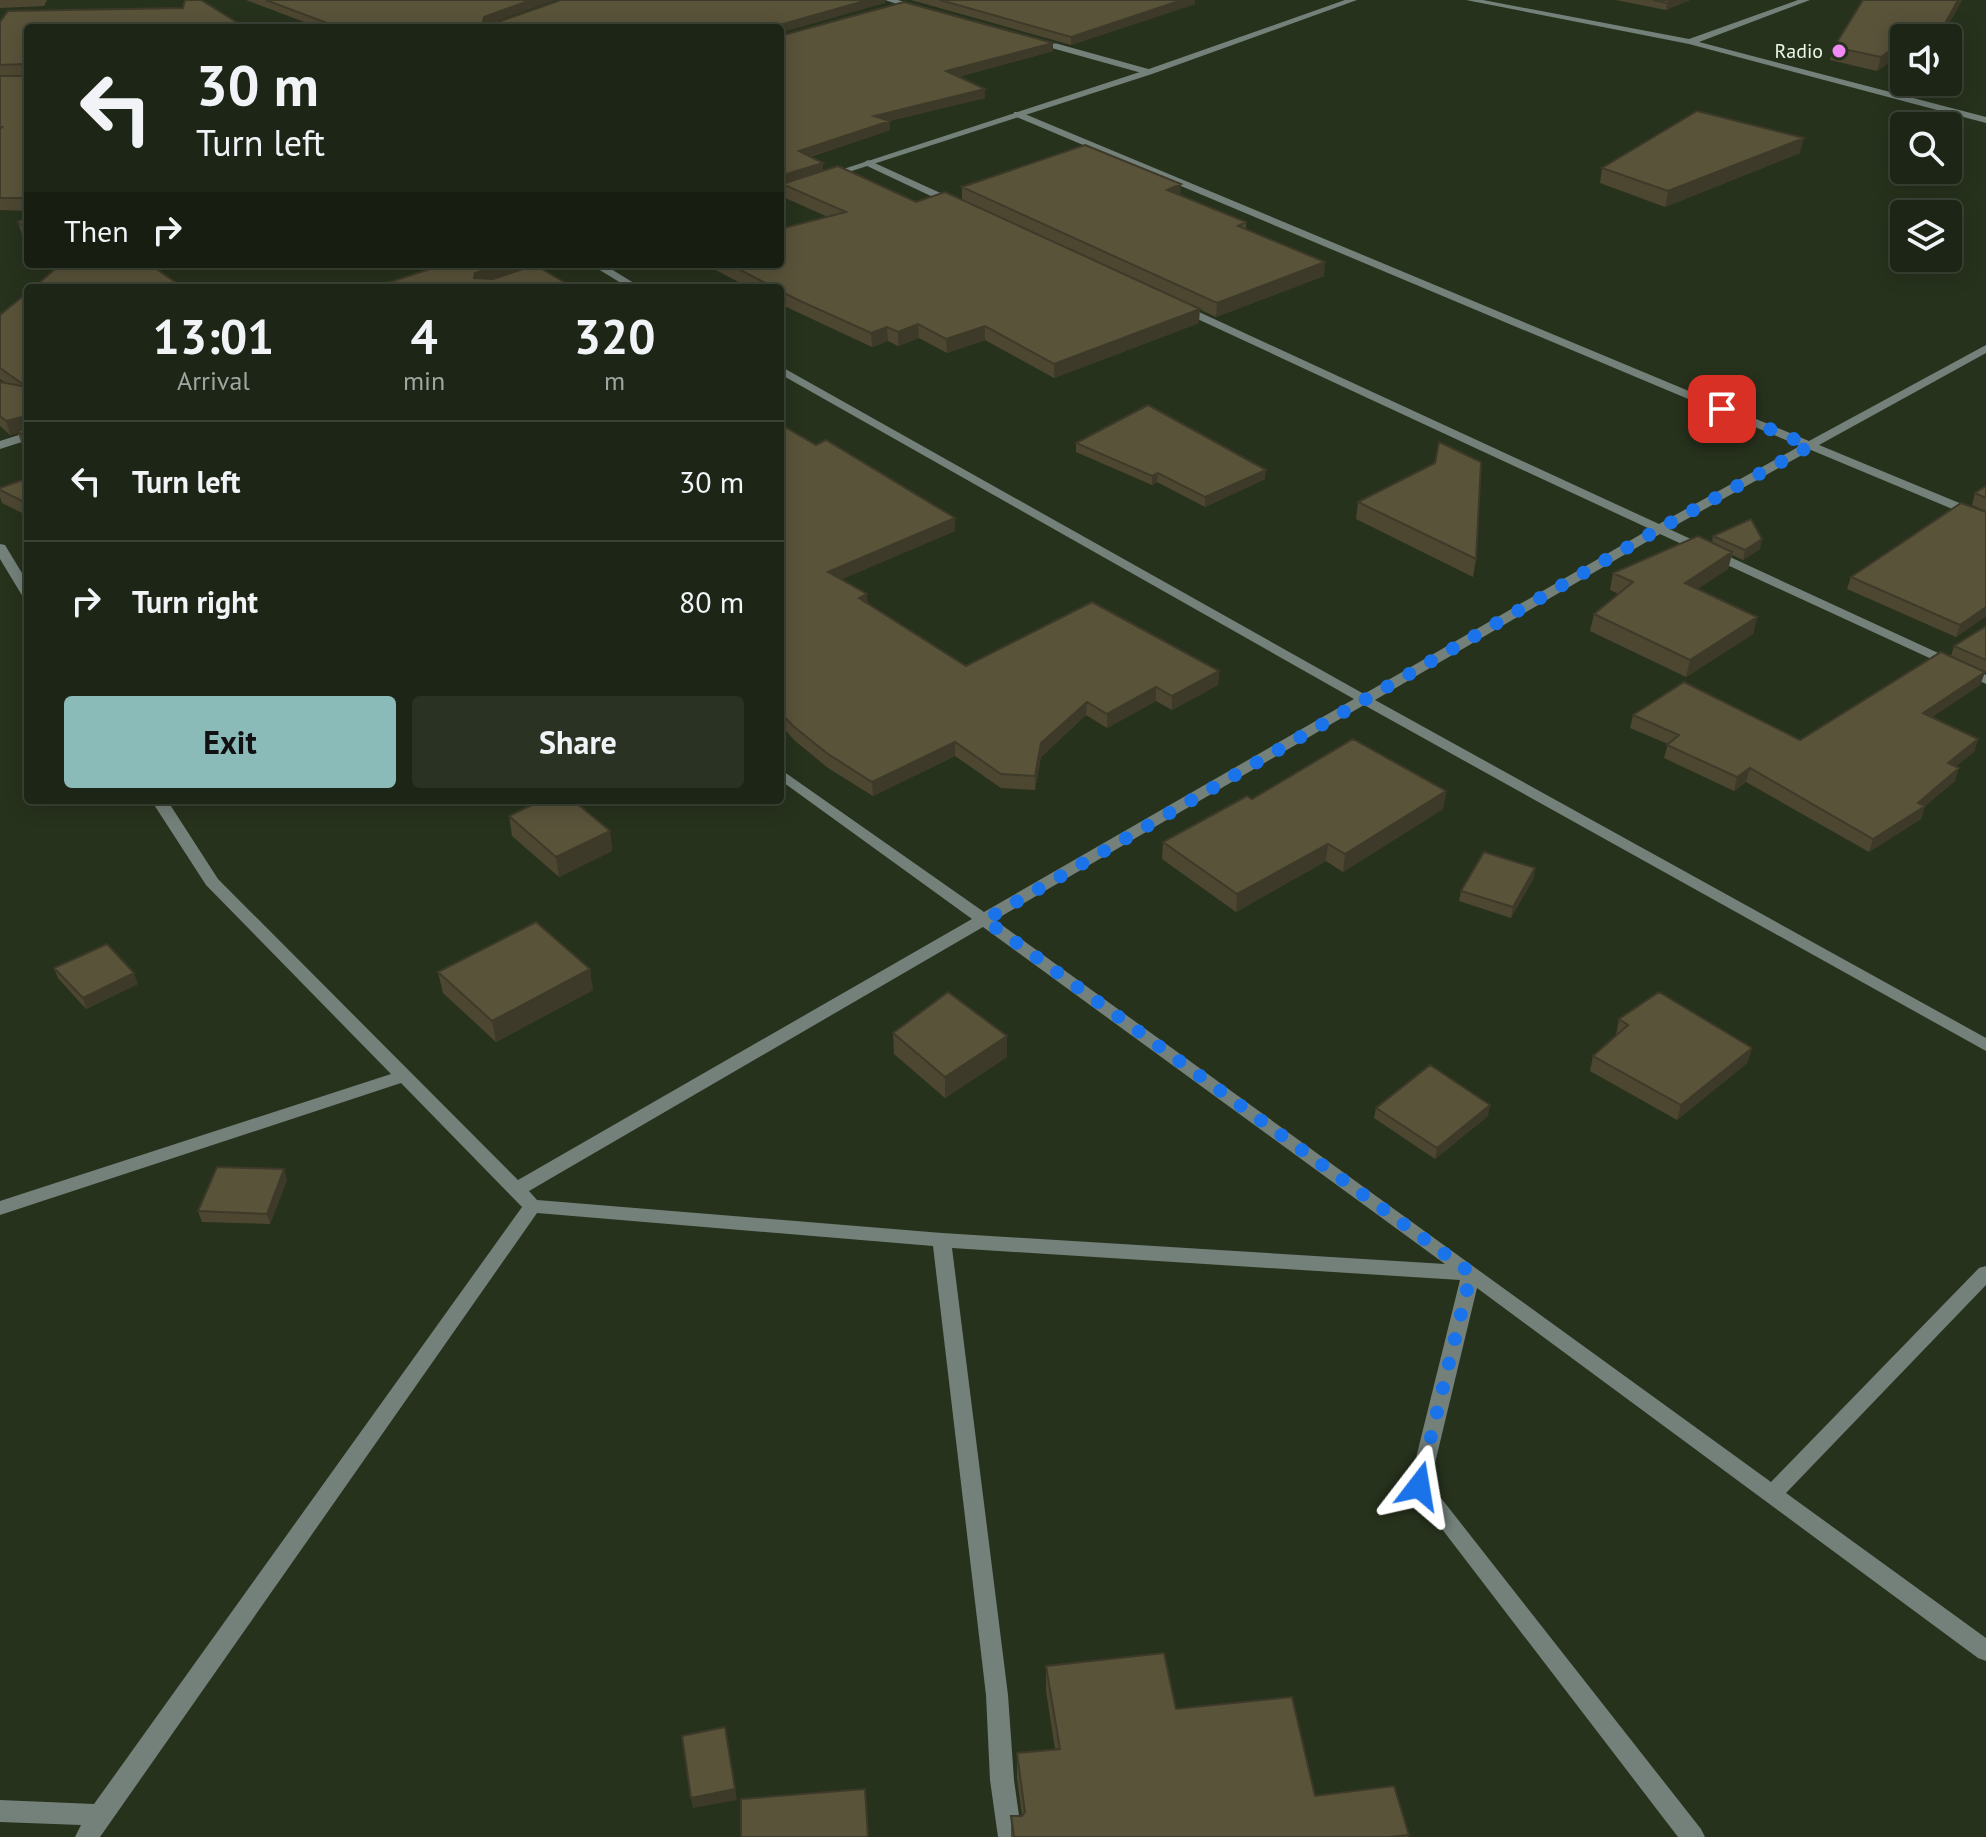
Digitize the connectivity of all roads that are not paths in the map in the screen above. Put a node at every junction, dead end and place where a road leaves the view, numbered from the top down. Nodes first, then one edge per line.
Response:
1 (917, 0) edge
2 (1353, 0) edge
3 (1470, 0) edge
4 (1806, 0) edge
5 (889, 4) edge
6 (904, 4) junction
7 (935, 13) edge
8 (1026, 38) edge
9 (1690, 42) junction
10 (1149, 72) junction
11 (1017, 114) junction
12 (1986, 120) edge
13 (868, 163) junction
14 (809, 182) edge
15 (969, 210) edge
16 (546, 268) edge
17 (602, 268) edge
18 (496, 284) edge
19 (630, 284) edge
20 (1170, 303) edge
21 (1986, 348) edge
22 (784, 371) edge
23 (24, 437) edge
24 (0, 445) edge
25 (1810, 446) junction
26 (1986, 519) edge
27 (1659, 529) junction
28 (0, 548) edge
29 (24, 587) edge
30 (1986, 680) edge
31 (1365, 700) junction
32 (784, 776) edge
33 (162, 804) edge
34 (985, 920) junction
35 (1986, 1045) edge
36 (404, 1076) junction
37 (516, 1190) junction
38 (532, 1206) junction
39 (0, 1208) edge
40 (942, 1240) junction
41 (1471, 1273) junction
42 (1986, 1273) edge
43 (1772, 1494) junction
44 (1986, 1651) edge
45 (0, 1811) edge
46 (100, 1815) junction
47 (87, 1837) edge
48 (1010, 1837) edge
49 (1693, 1837) edge

1 - 6 street
2 - 10 street
3 - 9 street
4 - 9 street
5 - 6 street
6 - 7 street
8 - 10 street
9 - 12 street
10 - 11 street
11 - 13 street
11 - 25 street
13 - 14 street
13 - 15 street
16 - 18 street
17 - 19 street
20 - 27 street
21 - 25 street
22 - 31 street
23 - 24 street
25 - 26 street
25 - 27 street
27 - 30 street
27 - 31 street
28 - 29 street
31 - 34 street
31 - 35 street
32 - 34 street
33 - 36 street
34 - 37 street
34 - 41 street
36 - 37 street
36 - 39 street
37 - 38 street
38 - 40 street
38 - 46 street
40 - 41 street
40 - 48 street
41 - 43 street
41 - 49 street
42 - 43 street
43 - 44 street
45 - 46 street
46 - 47 street

